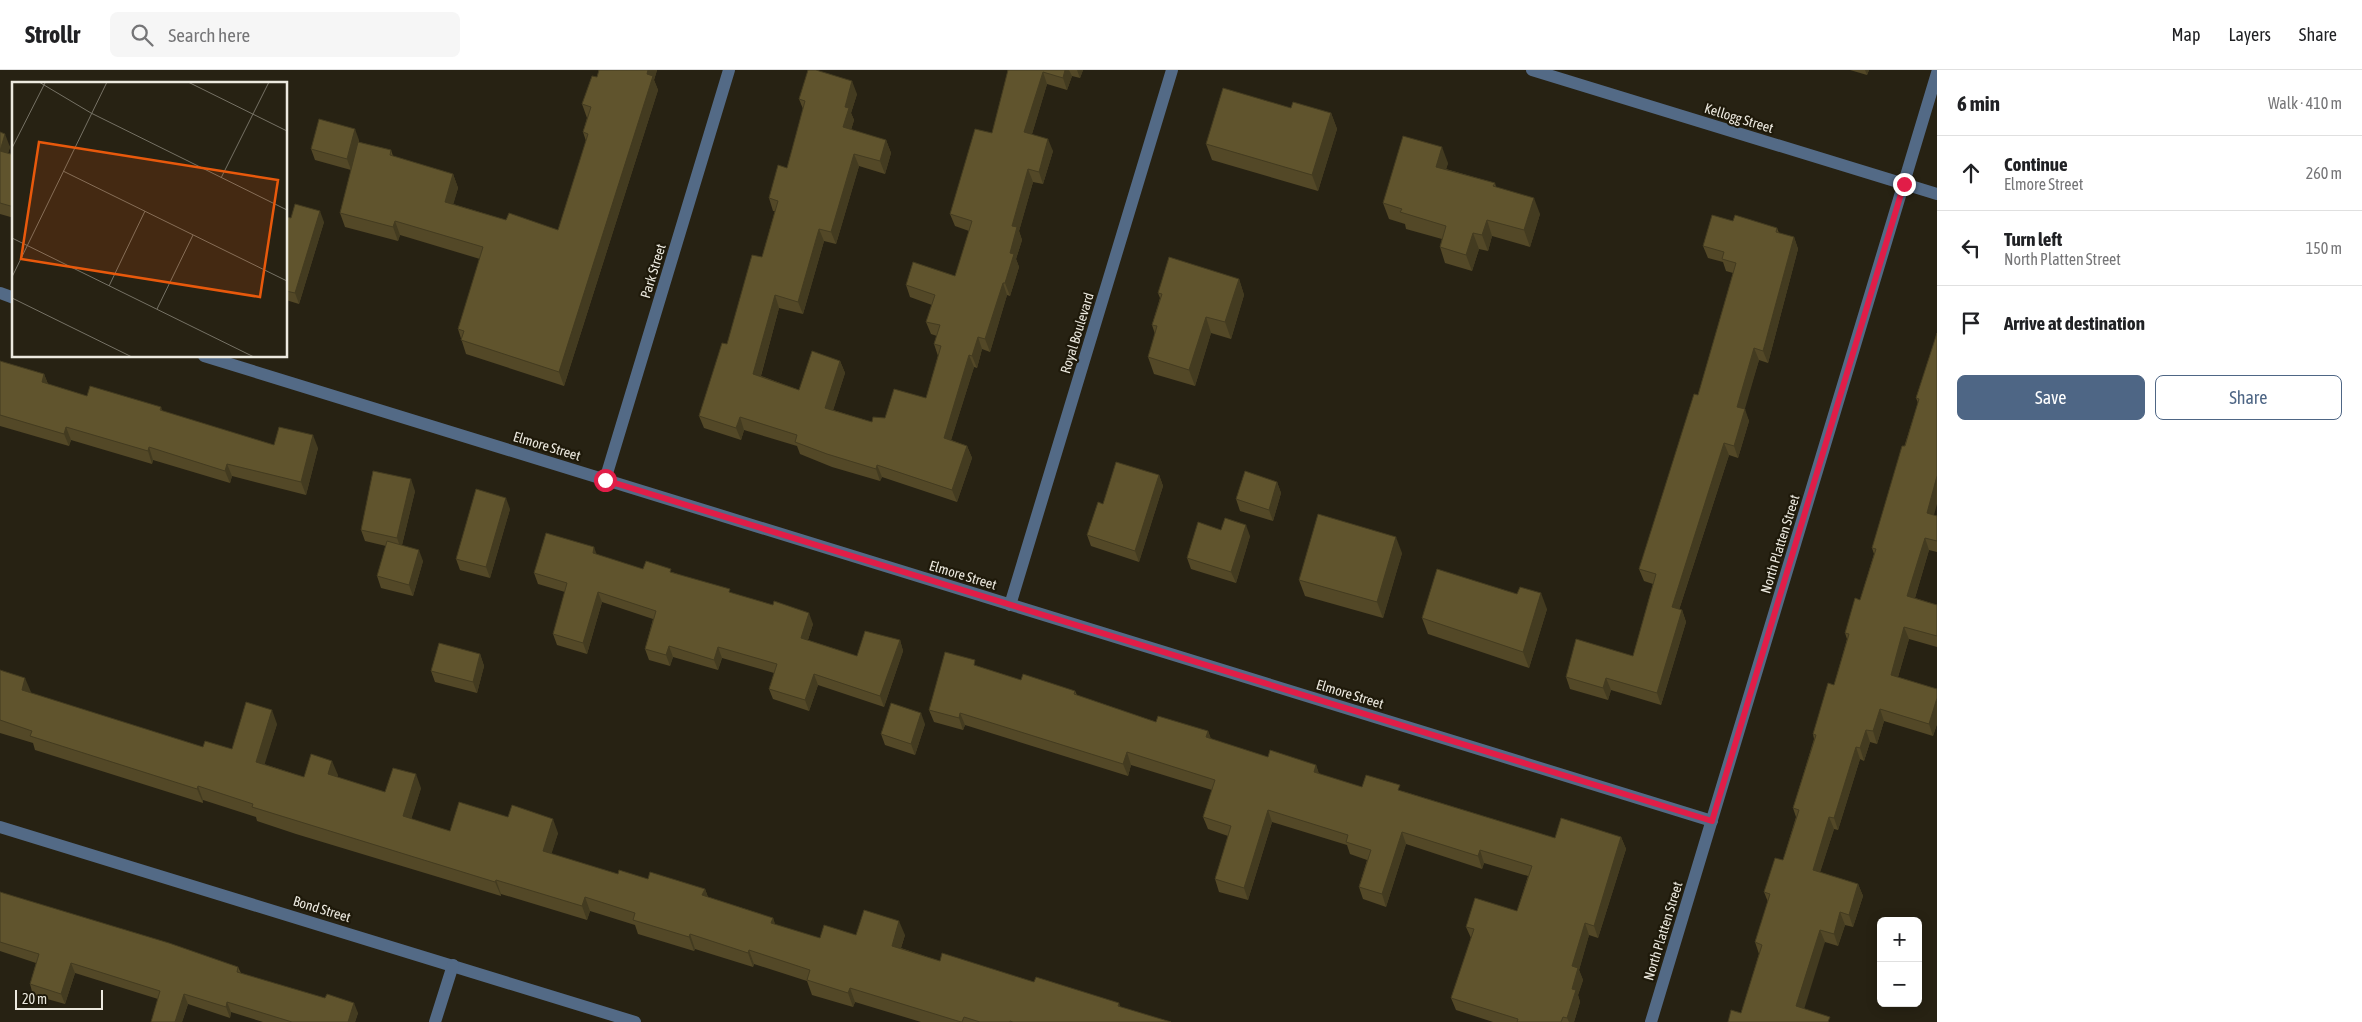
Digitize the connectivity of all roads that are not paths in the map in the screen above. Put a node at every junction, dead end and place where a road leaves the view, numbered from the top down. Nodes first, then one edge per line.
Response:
1 (729, 70) edge
2 (1172, 70) edge
3 (1532, 70) edge
4 (1937, 73) edge
5 (1904, 184) junction
6 (1937, 194) edge
7 (0, 293) edge
8 (12, 297) edge
9 (210, 358) edge
10 (605, 480) junction
11 (1010, 605) junction
12 (1712, 821) junction
13 (0, 827) edge
14 (453, 965) junction
15 (435, 1022) edge
16 (635, 1022) edge
17 (1650, 1022) edge

1 - 10 street, Park Street
2 - 11 street, Royal Boulevard
3 - 5 street, Kellogg Street
4 - 5 street, North Platten Street
5 - 6 street, Kellogg Street
5 - 12 street, North Platten Street
7 - 8 street
9 - 10 street, Elmore Street
10 - 11 street, Elmore Street
11 - 12 street, Elmore Street
12 - 17 street, North Platten Street
13 - 14 street, Bond Street
14 - 15 street
14 - 16 street, Bond Street

